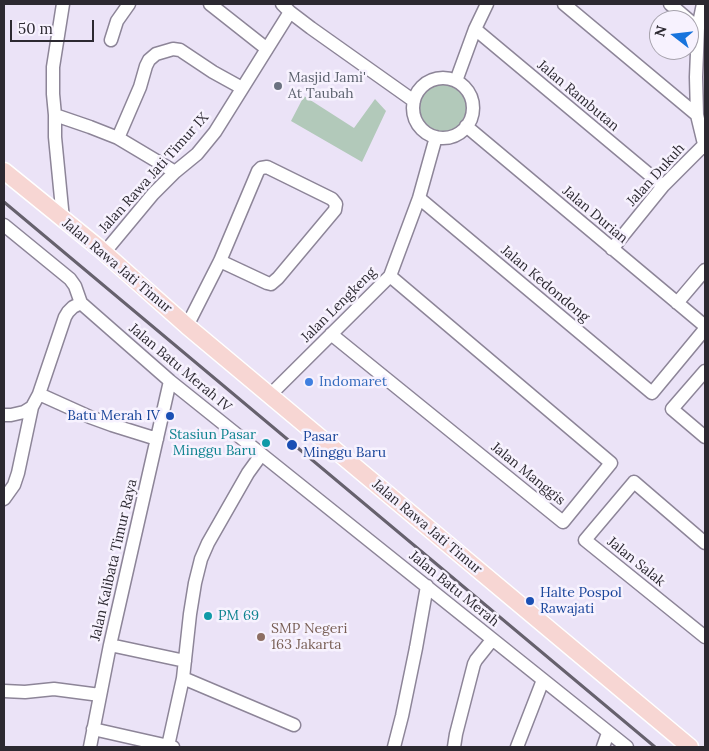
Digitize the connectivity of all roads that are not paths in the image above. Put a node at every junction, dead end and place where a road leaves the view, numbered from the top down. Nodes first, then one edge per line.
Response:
1 (63, 4) edge
2 (129, 4) edge
3 (210, 4) edge
4 (487, 4) edge
5 (564, 4) edge
6 (703, 4) edge
7 (286, 8) edge
8 (699, 23) edge
9 (475, 29) junction
10 (111, 40) dead end
11 (268, 49) junction
12 (698, 60) edge
13 (456, 81) junction
14 (242, 88) junction
15 (410, 98) junction
16 (55, 115) junction
17 (697, 115) junction
18 (466, 126) junction
19 (436, 137) junction
20 (118, 138) junction
21 (704, 146) edge
22 (4, 171) edge
23 (175, 172) junction
24 (663, 186) junction
25 (420, 198) junction
26 (63, 219) junction
27 (4, 225) edge
28 (612, 248) junction
29 (104, 253) junction
30 (220, 261) junction
31 (705, 270) edge
32 (390, 276) junction
33 (81, 302) junction
34 (678, 303) junction
35 (187, 326) junction
36 (705, 328) edge
37 (331, 334) junction
38 (705, 371) edge
39 (170, 381) junction
40 (39, 394) junction
41 (270, 395) junction
42 (32, 407) junction
43 (4, 415) edge
44 (705, 437) edge
45 (157, 439) junction
46 (261, 455) junction
47 (4, 498) edge
48 (705, 543) edge
49 (427, 586) junction
50 (705, 637) edge
51 (492, 640) junction
52 (110, 645) junction
53 (185, 661) junction
54 (183, 678) junction
55 (543, 680) junction
56 (4, 691) edge
57 (100, 694) junction
58 (294, 725) dead end
59 (93, 730) junction
60 (608, 733) junction
61 (170, 746) edge
62 (90, 747) edge
63 (394, 747) edge
64 (454, 747) edge
65 (517, 747) edge
66 (602, 747) edge
67 (627, 747) edge
68 (690, 747) edge

1 - 16 street
2 - 10 street
3 - 11 street
4 - 9 street
5 - 17 street
6 - 8 street
7 - 11 street, Jalan Rawa Jati Timur IX
7 - 15 street
9 - 13 street
9 - 24 street, Jalan Rambutan
11 - 14 street, Jalan Rawa Jati Timur IX
12 - 17 street
13 - 15 street
13 - 18 street
14 - 20 street
14 - 23 street, Jalan Rawa Jati Timur IX
15 - 19 street
16 - 20 street
16 - 26 street
17 - 21 street
18 - 19 street
18 - 28 street, Jalan Durian
19 - 25 street, Jalan Lengkeng
20 - 23 street
21 - 24 street, Jalan Dukuh
22 - 26 main road, Jalan Rawa Jati Timur
23 - 29 street, Jalan Rawa Jati Timur IX
24 - 28 street, Jalan Dukuh
25 - 32 street, Jalan Lengkeng
25 - 36 street, Jalan Kedondong
26 - 29 main road, Jalan Rawa Jati Timur
27 - 33 street
28 - 34 street, Jalan Durian
29 - 35 main road, Jalan Rawa Jati Timur
30 - 30 street
30 - 35 street
31 - 34 street
32 - 37 street, Jalan Lengkeng
32 - 37 street, Jalan Manggis
33 - 39 street, Jalan Batu Merah IV
33 - 40 street
34 - 36 street, Jalan Durian
35 - 41 main road, Jalan Rawa Jati Timur
37 - 41 street, Jalan Lengkeng
38 - 44 street
39 - 45 street, Jalan Kalibata Timur Raya
39 - 46 street, Jalan Batu Merah IV
40 - 42 street
40 - 45 street
41 - 68 main road, Jalan Rawa Jati Timur
42 - 43 street
42 - 47 street
45 - 52 street, Jalan Kalibata Timur Raya
46 - 49 street, Jalan Batu Merah
46 - 53 street
48 - 50 street, Jalan Salak
49 - 51 street, Jalan Batu Merah
49 - 63 street
51 - 55 street, Jalan Batu Merah
51 - 64 street
52 - 53 street
52 - 57 street, Jalan Kalibata Timur Raya
53 - 54 street
54 - 58 street
54 - 61 street
55 - 60 street, Jalan Batu Merah
55 - 65 street
56 - 57 street
57 - 59 street, Jalan Kalibata Timur Raya
59 - 61 street
59 - 62 street, Jalan Kalibata Timur Raya
60 - 66 street
60 - 67 street, Jalan Batu Merah

